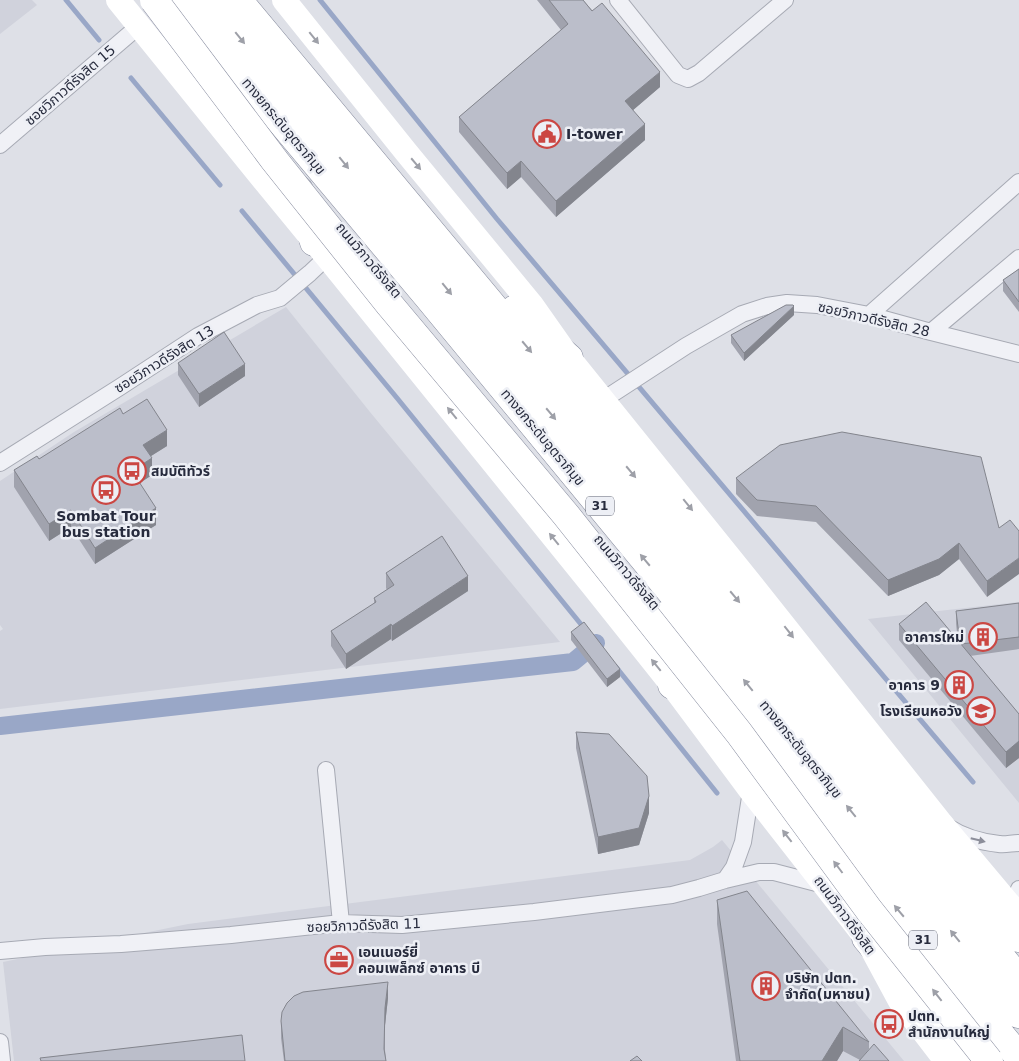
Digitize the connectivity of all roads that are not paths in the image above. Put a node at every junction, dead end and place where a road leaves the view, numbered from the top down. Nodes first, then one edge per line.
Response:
1 (118, 0) edge
2 (154, 0) edge
3 (178, 0) edge
4 (209, 0) edge
5 (238, 0) edge
6 (250, 0) edge
7 (284, 0) edge
8 (618, 0) edge
9 (785, 0) edge
10 (140, 25) junction
11 (0, 145) edge
12 (294, 170) junction
13 (1019, 182) edge
14 (320, 249) junction
15 (1019, 258) edge
16 (869, 315) junction
17 (931, 332) junction
18 (1019, 354) edge
19 (569, 358) junction
20 (603, 400) junction
21 (0, 463) edge
22 (719, 684) junction
23 (672, 685) junction
24 (326, 770) dead end
25 (751, 791) junction
26 (940, 822) junction
27 (1019, 843) edge
28 (726, 880) junction
29 (824, 885) junction
30 (1017, 904) edge
31 (340, 923) junction
32 (866, 938) junction
33 (1019, 938) edge
34 (0, 951) edge
35 (1019, 979) edge
36 (1019, 1014) edge
37 (0, 1042) edge
38 (1019, 1056) edge
39 (2, 1061) edge
40 (946, 1061) edge
41 (968, 1061) edge
42 (989, 1061) edge

1 - 10 main road, ถนนวิภาวดีรังสิต
2 - 12 highway, ถนนวิภาวดีรังสิต / 31
42 -> 2 highway, bridge
36 -> 3 highway, ทางยกระดับอุตราภิมุข / 31
4 -> 35 highway, ทางยกระดับอุตราภิมุข / 31
5 -> 33 highway
6 - 19 highway
7 -> 19 main road
8 - 9 street
10 - 11 street, ซอยวิภาวดีรังสิต 15
10 - 14 main road, ถนนวิภาวดีรังสิต
12 - 14 highway
12 - 22 highway, ถนนวิภาวดีรังสิต / 31
13 - 16 street
14 - 21 street, ซอยวิภาวดีรังสิต 13
23 -> 14 main road, ถนนวิภาวดีรังสิต
15 - 17 street
16 - 17 street, ซอยวิภาวดีรังสิต 28
16 - 20 street, ซอยวิภาวดีรังสิต 28
17 - 18 street, ซอยวิภาวดีรังสิต 28
19 - 20 main road
20 -> 26 main road
22 - 23 highway
38 -> 22 highway, ถนนวิภาวดีรังสิต / 31
23 - 25 main road, ถนนวิภาวดีรังสิต
24 - 31 street
25 - 28 street
29 -> 25 main road, ถนนวิภาวดีรังสิต
26 -> 27 street
26 - 30 main road
28 - 29 street, ซอยวิภาวดีรังสิต 11
28 - 31 street, ซอยวิภาวดีรังสิต 11
29 - 32 main road, ถนนวิภาวดีรังสิต
31 - 34 street, ซอยวิภาวดีรังสิต 11
32 - 40 main road, ถนนวิภาวดีรังสิต
32 - 41 highway
37 - 39 street

